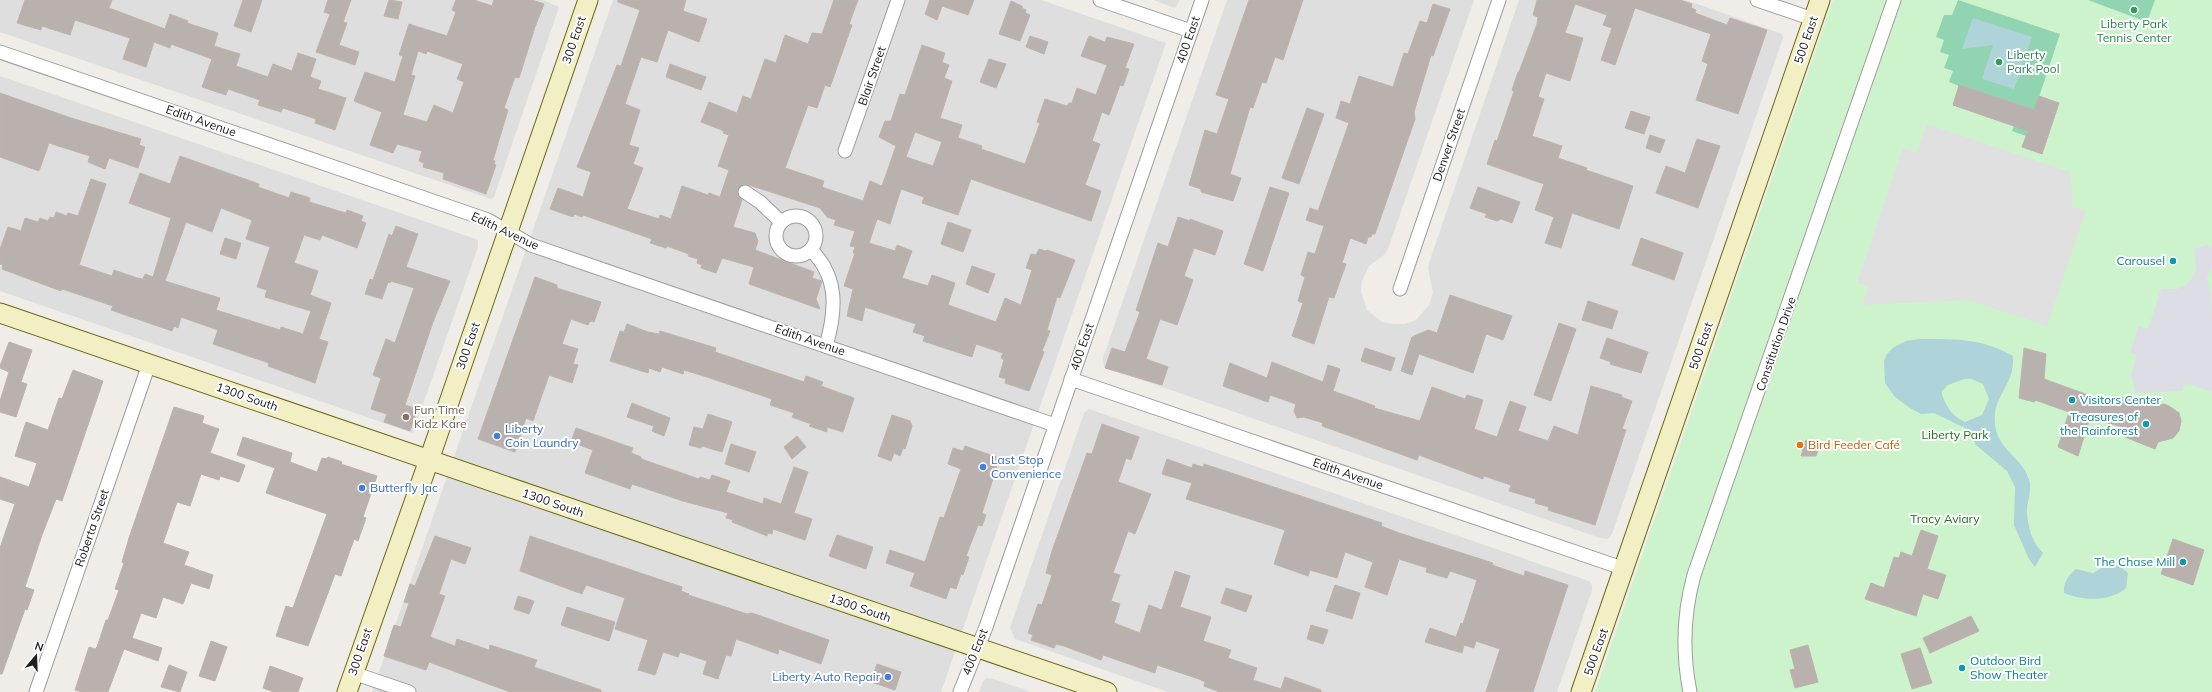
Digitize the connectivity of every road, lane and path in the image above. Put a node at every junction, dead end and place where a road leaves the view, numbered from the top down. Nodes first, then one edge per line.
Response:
1 (588, 0) edge
2 (898, 0) edge
3 (1100, 0) edge
4 (1202, 0) edge
5 (1499, 0) edge
6 (1757, 0) edge
7 (1820, 0) edge
8 (1894, 0) edge
9 (1813, 19) junction
10 (1191, 32) junction
11 (0, 52) edge
12 (845, 151) dead end
13 (746, 192) dead end
14 (781, 222) junction
15 (508, 231) junction
16 (811, 250) junction
17 (1400, 290) dead end
18 (0, 313) edge
19 (826, 346) junction
20 (148, 364) junction
21 (1071, 379) junction
22 (1056, 425) junction
23 (429, 460) junction
24 (1625, 569) junction
25 (977, 648) junction
26 (353, 673) junction
27 (36, 692) edge
28 (347, 692) edge
29 (409, 692) edge
30 (960, 692) edge
31 (1107, 692) edge
32 (1581, 692) edge
33 (1690, 692) edge

1 - 15 street, 300 East
2 - 12 street, Blair Street
3 - 10 street
4 - 10 street, 400 East
5 - 17 street, Denver Street
6 - 9 street
7 - 9 street, 500 East
8 - 33 street, Constitution Drive
9 - 24 street, 500 East
10 - 21 street, 400 East
11 - 15 street, Edith Avenue
13 - 14 street
14 - 16 street
14 - 16 street
15 - 19 street, Edith Avenue
15 - 23 street, 300 East
16 - 19 street
18 - 20 street, 1300 South
19 - 22 street, Edith Avenue
20 - 23 street, 1300 South
20 - 27 street, Roberta Street
21 - 22 street, 400 East
21 - 24 street, Edith Avenue
22 - 25 street, 400 East
23 - 25 street, 1300 South
23 - 26 street, 300 East
24 - 32 street, 500 East
25 - 30 street, 400 East
25 - 31 street, 1300 South
26 - 28 street, 300 East
26 - 29 street

